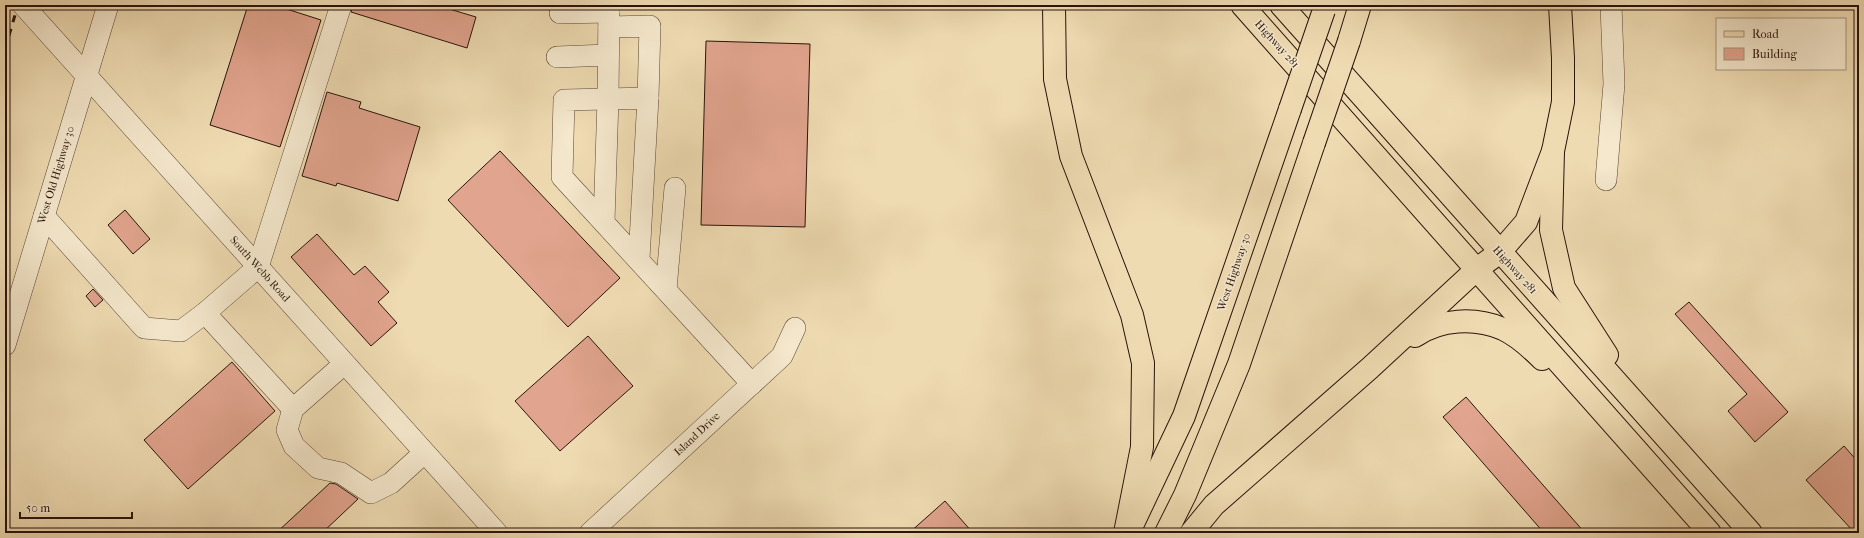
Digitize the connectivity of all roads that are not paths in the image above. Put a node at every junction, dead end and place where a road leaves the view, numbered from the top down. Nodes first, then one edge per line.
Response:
1 (24, 5) edge
2 (108, 5) edge
3 (341, 5) edge
4 (1054, 5) edge
5 (1242, 5) edge
6 (1281, 5) edge
7 (1360, 5) edge
8 (1560, 5) edge
9 (1611, 5) edge
10 (1324, 8) edge
11 (560, 13) dead end
12 (609, 15) edge
13 (608, 55) junction
14 (557, 57) dead end
15 (86, 75) junction
16 (648, 98) junction
17 (608, 99) junction
18 (1553, 151) junction
19 (1606, 180) dead end
20 (675, 188) dead end
21 (44, 216) junction
22 (604, 222) junction
23 (1500, 252) junction
24 (639, 259) junction
25 (258, 266) junction
26 (1477, 269) junction
27 (666, 289) junction
28 (205, 313) junction
29 (795, 328) dead end
30 (5, 345) edge
31 (344, 364) junction
32 (1370, 368) junction
33 (752, 384) junction
34 (293, 409) junction
35 (1660, 431) junction
36 (1634, 448) junction
37 (424, 453) junction
38 (485, 529) edge
39 (590, 533) edge
40 (1125, 533) edge
41 (1128, 533) edge
42 (1166, 533) edge
43 (1191, 533) edge
44 (1710, 533) edge
45 (1751, 533) edge

1 - 15 street, South Webb Road
2 - 15 street, West Old Highway 30
3 - 25 street
4 - 40 main road
5 - 26 main road, Highway 281
6 - 23 main road, Highway 281
7 - 42 main road, bridge
8 - 18 main road
9 - 19 street
10 - 41 main road, West Highway 30, bridge
11 - 12 street
12 - 13 street
12 - 16 street
13 - 14 street
13 - 17 street
15 - 21 street, West Old Highway 30
15 - 25 street, South Webb Road
16 - 17 street
16 - 24 street
17 - 22 street
17 - 22 street
18 - 23 main road
18 - 35 main road
20 - 27 street
21 - 28 street
21 - 30 street, West Old Highway 30
22 - 24 street
23 - 26 main road
23 - 35 main road, Highway 281
24 - 27 street
25 - 28 street
25 - 31 street, South Webb Road
26 - 32 main road
26 - 36 main road, Highway 281
27 - 33 street
28 - 34 street
29 - 33 street, Island Drive
31 - 34 street
31 - 37 street, South Webb Road
32 - 36 main road
32 - 43 main road
33 - 39 street, Island Drive
34 - 37 street
35 - 45 main road, Highway 281
36 - 44 main road, Highway 281
37 - 38 street, South Webb Road

